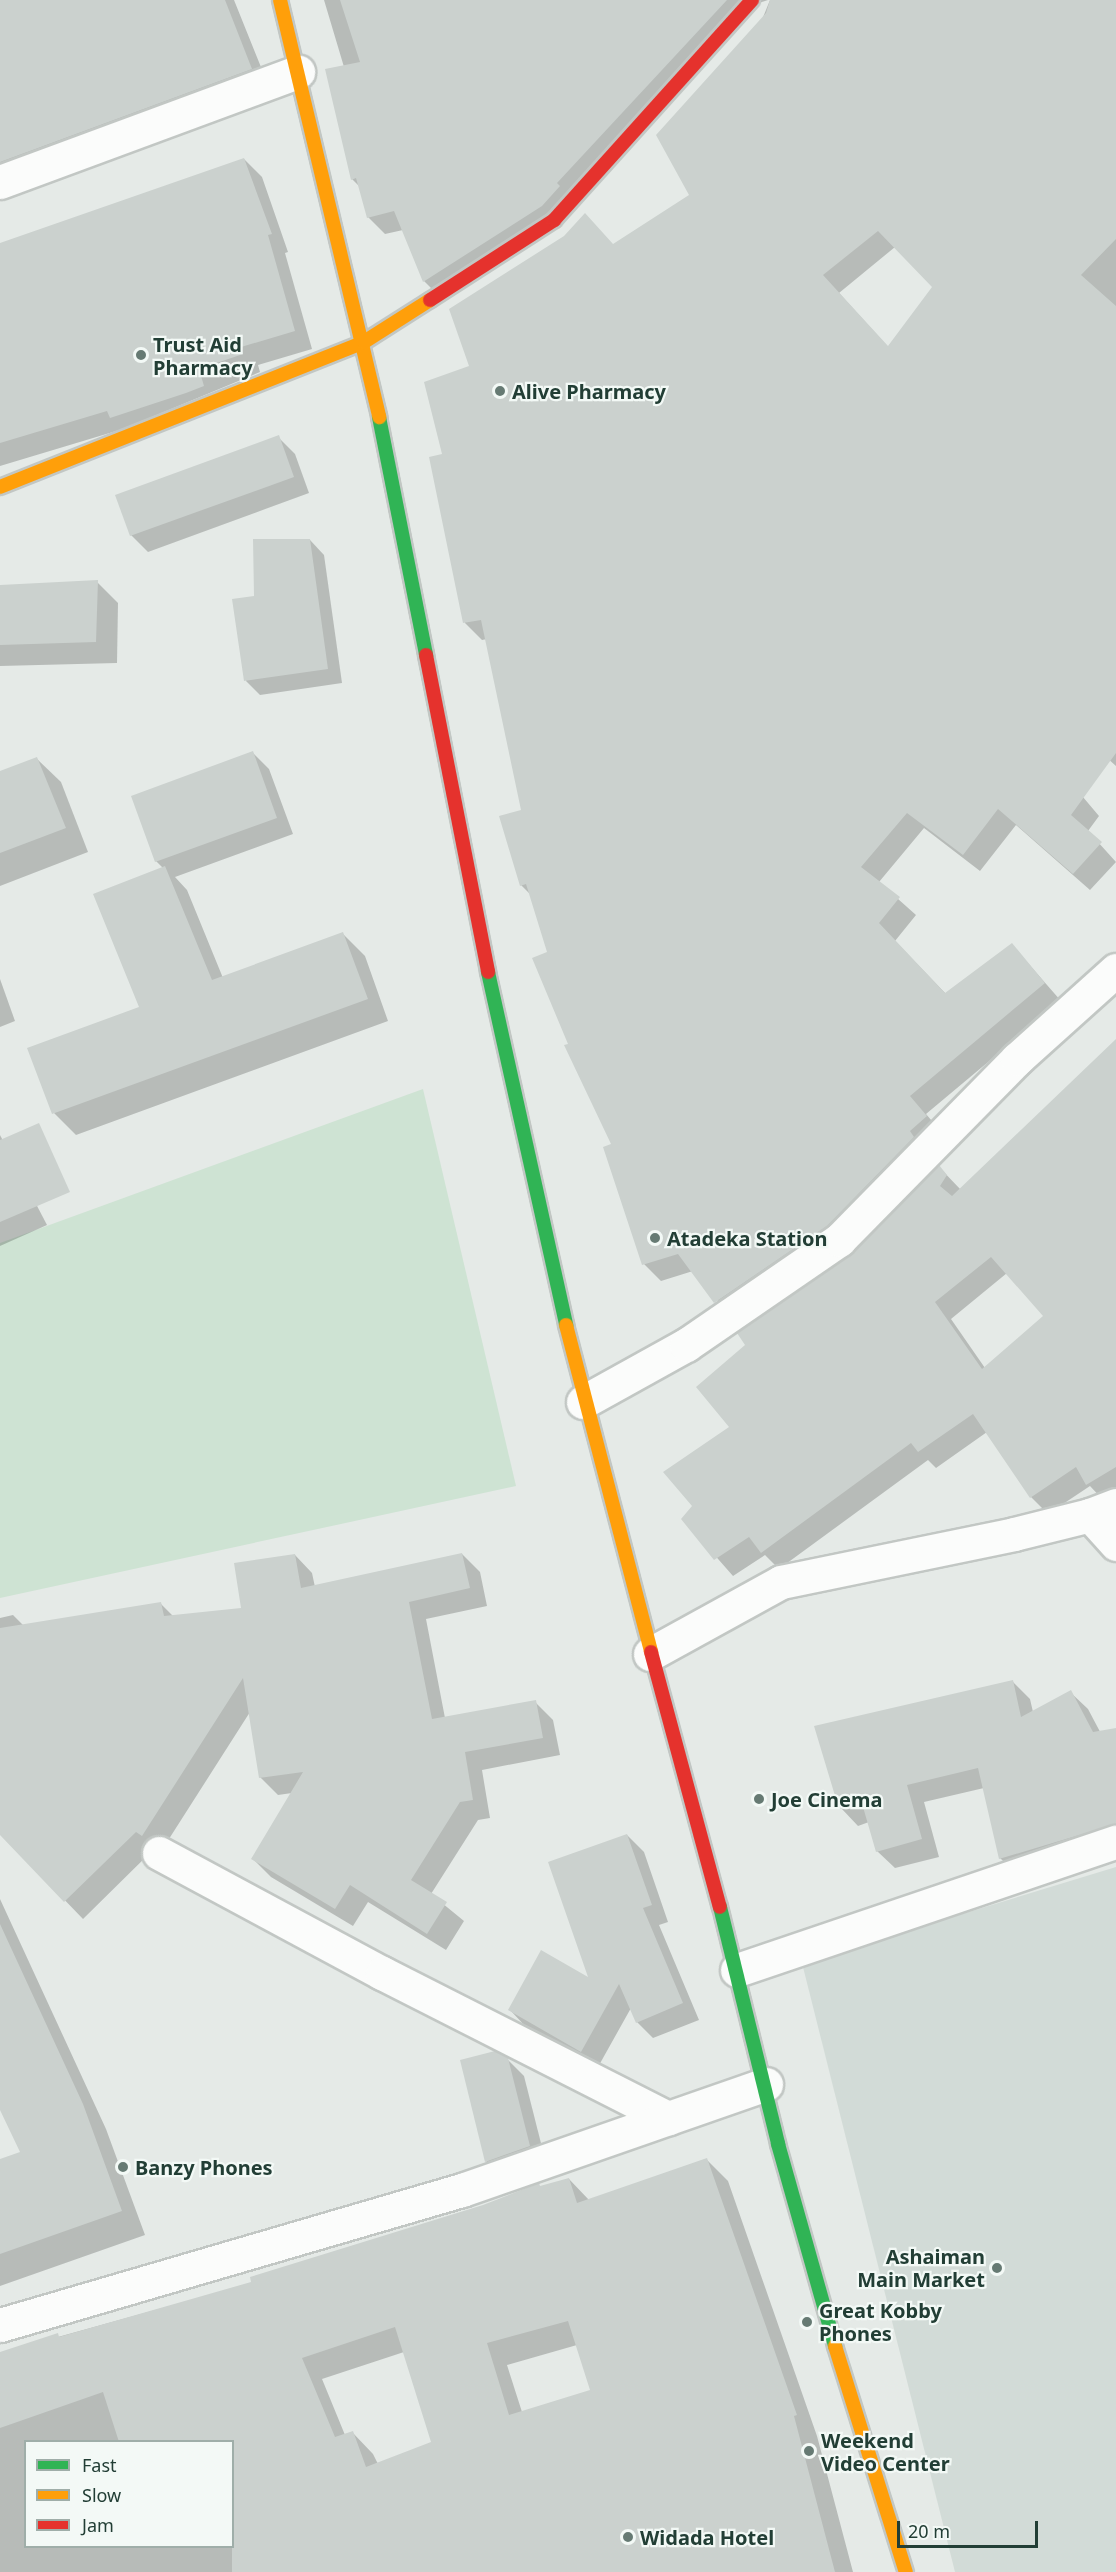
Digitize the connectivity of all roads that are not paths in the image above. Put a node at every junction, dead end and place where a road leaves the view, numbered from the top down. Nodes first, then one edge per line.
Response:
1 (280, 0) edge
2 (752, 0) edge
3 (298, 72) junction
4 (0, 182) edge
5 (364, 342) junction
6 (0, 487) edge
7 (1116, 969) edge
8 (583, 1402) junction
9 (1103, 1510) edge
10 (1116, 1544) edge
11 (650, 1654) junction
12 (1116, 1842) edge
13 (159, 1853) dead end
14 (738, 1970) junction
15 (766, 2084) junction
16 (669, 2118) junction
17 (0, 2325) edge
18 (906, 2572) edge

1 - 3 main road
2 - 5 main road
3 - 4 street
3 - 5 main road
5 - 6 main road
5 - 8 main road
7 - 8 street
8 - 11 main road
9 - 10 street
9 - 11 street
11 - 14 main road
12 - 14 street
13 - 16 street
14 - 15 main road
15 - 16 street
15 - 18 main road
16 - 17 street

